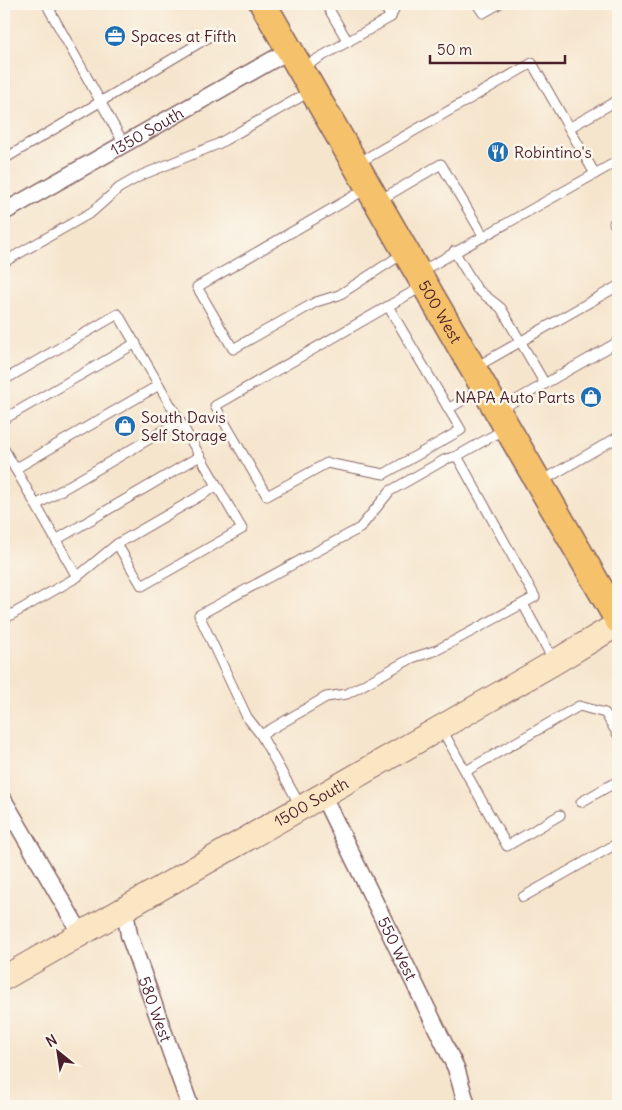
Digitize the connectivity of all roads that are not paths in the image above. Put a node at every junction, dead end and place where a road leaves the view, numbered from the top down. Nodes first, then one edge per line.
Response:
1 (56, 4) edge
2 (264, 4) edge
3 (326, 4) edge
4 (382, 4) edge
5 (396, 4) edge
6 (477, 4) edge
7 (499, 4) edge
8 (391, 17) junction
9 (216, 33) dead end
10 (348, 42) junction
11 (301, 70) junction
12 (618, 100) edge
13 (100, 101) junction
14 (569, 128) junction
15 (124, 144) junction
16 (4, 159) edge
17 (618, 161) edge
18 (356, 164) junction
19 (595, 174) junction
20 (373, 194) junction
21 (4, 210) edge
22 (618, 220) edge
23 (618, 229) edge
24 (484, 237) junction
25 (454, 251) junction
26 (4, 262) edge
27 (417, 270) junction
28 (618, 286) edge
29 (388, 306) junction
30 (521, 341) junction
31 (618, 342) edge
32 (136, 343) junction
33 (479, 378) junction
34 (4, 380) edge
35 (545, 384) junction
36 (160, 385) junction
37 (448, 409) junction
38 (503, 419) junction
39 (4, 420) edge
40 (180, 421) junction
41 (618, 437) edge
42 (4, 449) edge
43 (200, 456) junction
44 (457, 456) junction
45 (15, 468) junction
46 (539, 483) junction
47 (217, 486) junction
48 (36, 505) junction
49 (56, 540) junction
50 (117, 544) junction
51 (77, 577) junction
52 (523, 604) junction
53 (4, 619) edge
54 (618, 620) edge
55 (618, 624) edge
56 (555, 662) junction
57 (440, 727) junction
58 (262, 735) junction
59 (618, 735) edge
60 (466, 771) junction
61 (618, 781) edge
62 (322, 794) junction
63 (4, 801) edge
64 (581, 802) dead end
65 (301, 807) junction
66 (560, 815) dead end
67 (618, 843) edge
68 (523, 897) dead end
69 (124, 910) junction
70 (80, 934) junction
71 (4, 978) edge
72 (190, 1106) edge
73 (467, 1106) edge

1 - 13 lane
2 - 11 main road, 500 West
3 - 10 lane
4 - 8 lane
5 - 8 lane
6 - 7 lane
8 - 10 lane
9 - 13 lane
10 - 11 lane
11 - 15 street, 1350 South
11 - 18 main road, 500 West
11 - 26 lane
12 - 14 lane
13 - 15 lane
13 - 16 lane
14 - 18 lane
14 - 19 lane
15 - 21 street, 1350 South
17 - 19 lane
18 - 20 main road, 500 West
19 - 24 lane
20 - 24 lane
20 - 27 main road, 500 West
20 - 27 lane
22 - 23 lane
24 - 25 lane
25 - 27 lane
25 - 30 lane
27 - 29 lane
27 - 33 main road, 500 West
28 - 30 lane
29 - 37 lane
29 - 37 lane
30 - 33 lane
30 - 35 lane
31 - 35 lane
32 - 34 lane
32 - 36 lane
32 - 39 lane
33 - 37 lane
33 - 38 main road, 500 West
35 - 38 lane
36 - 40 lane
36 - 45 lane
38 - 44 lane
38 - 46 main road, 500 West
40 - 43 lane
40 - 48 lane
41 - 46 lane
42 - 45 lane
43 - 47 lane
43 - 49 lane
44 - 52 lane
44 - 58 lane
45 - 48 lane
46 - 54 main road, 500 West
47 - 50 lane
47 - 50 lane
48 - 49 lane
49 - 51 lane
50 - 51 lane
51 - 53 lane
52 - 56 lane
52 - 58 lane
55 - 56 street, 1500 South
56 - 57 street, 1500 South
57 - 60 lane
57 - 62 street, 1500 South
58 - 65 lane
59 - 60 lane
60 - 66 lane
61 - 64 lane
62 - 65 street, 1500 South
62 - 73 street, 550 West
63 - 70 street
65 - 69 street, 1500 South
67 - 68 lane
69 - 70 street, 1500 South
69 - 72 street, 580 West
70 - 71 street, 1500 South

